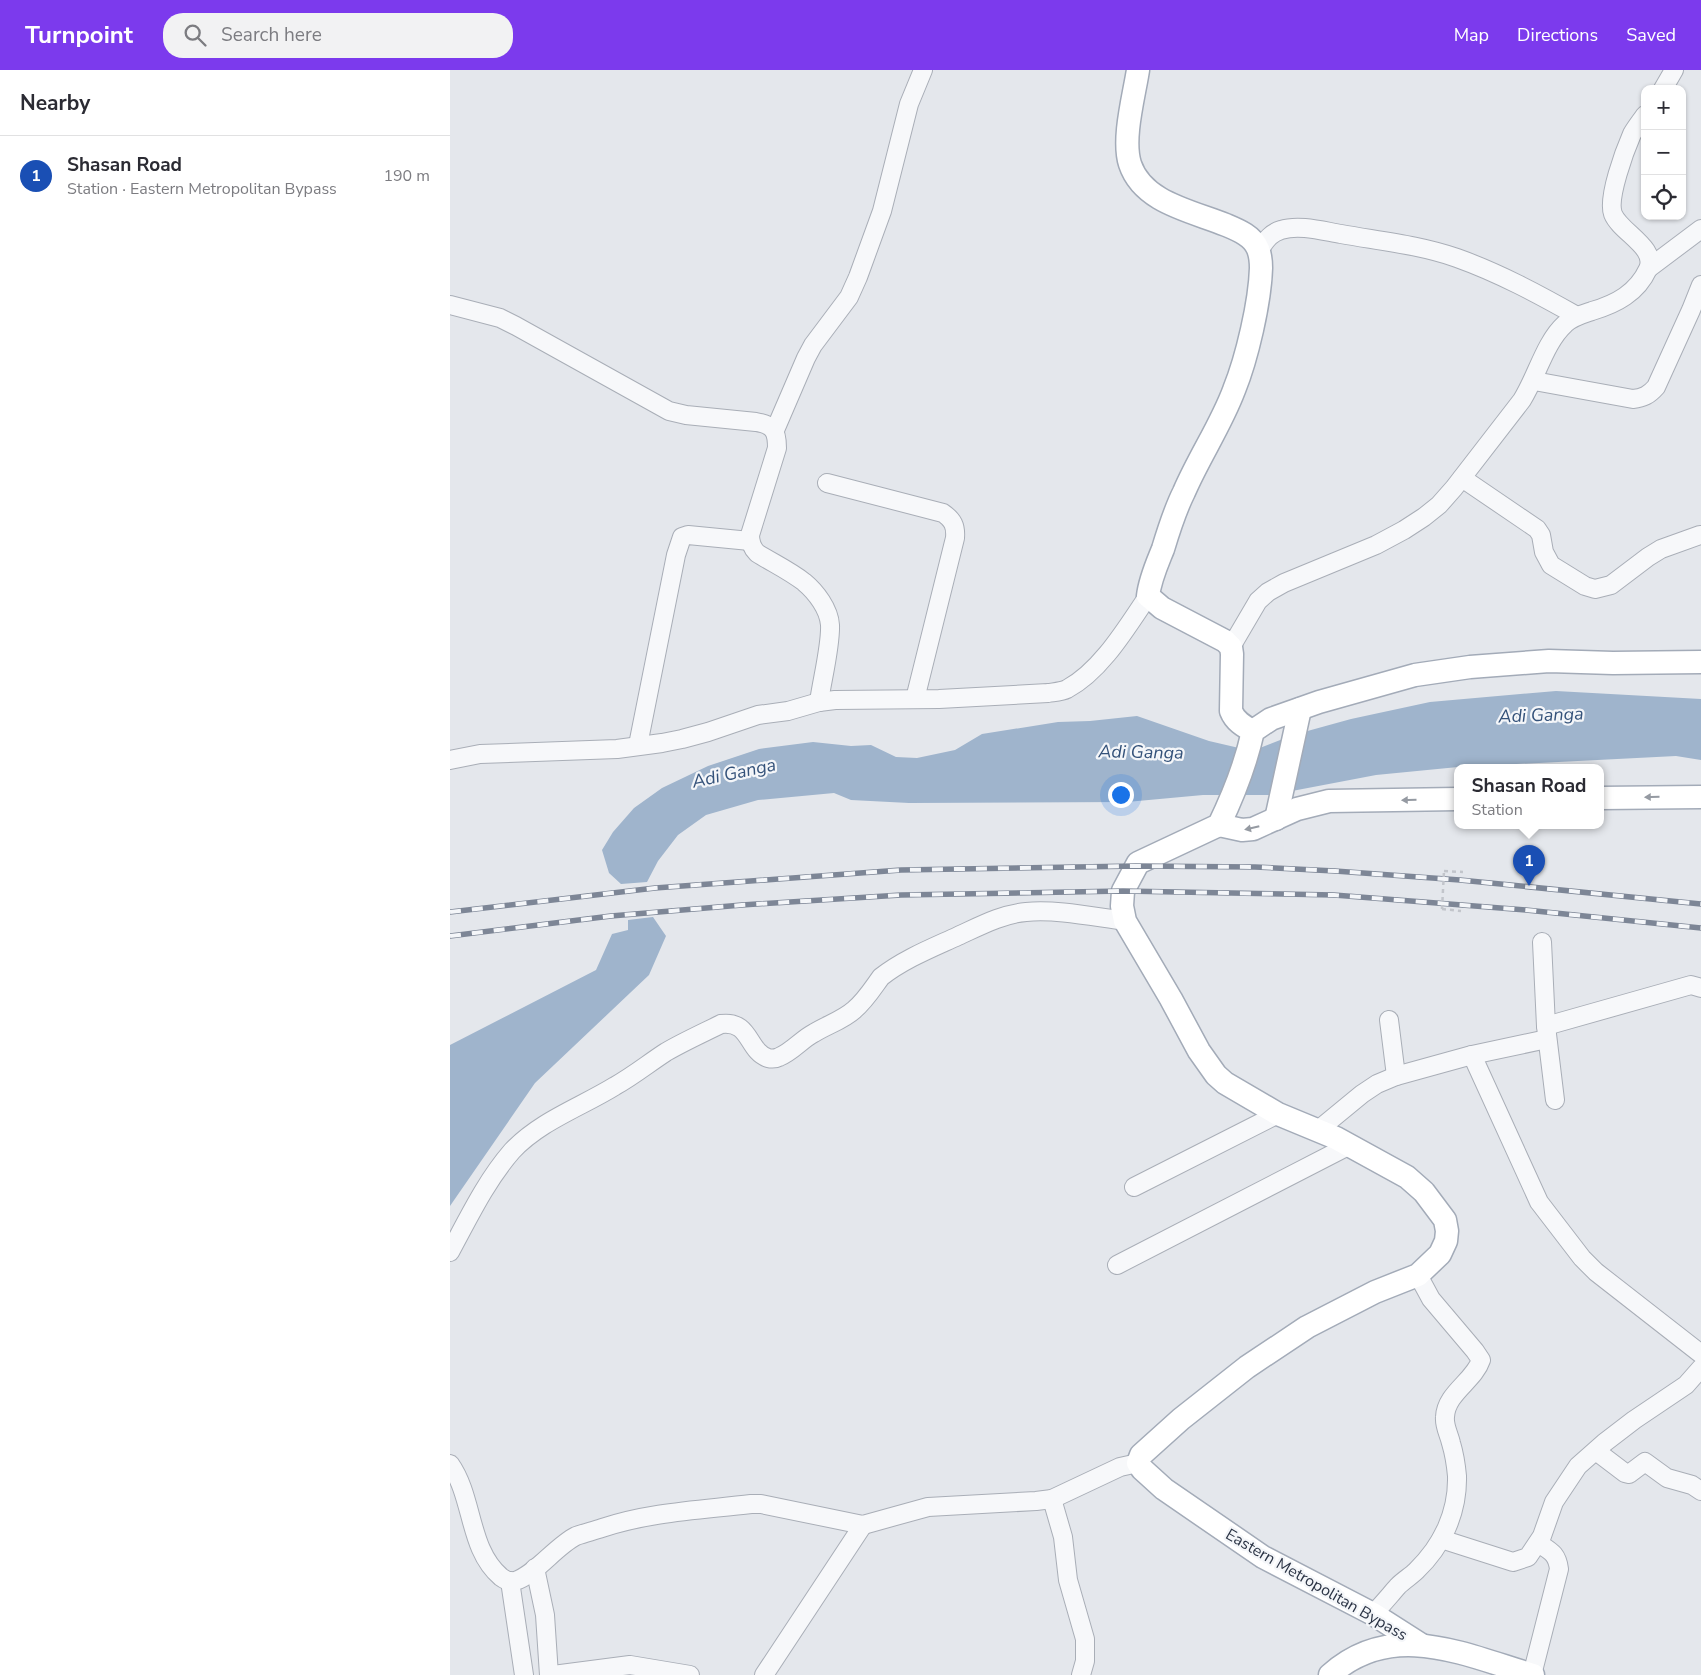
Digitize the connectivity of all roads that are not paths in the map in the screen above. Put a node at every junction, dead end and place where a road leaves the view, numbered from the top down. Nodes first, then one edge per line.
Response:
1 (923, 70) edge
2 (1138, 70) edge
3 (1674, 70) edge
4 (1665, 85) edge
5 (1641, 121) edge
6 (1701, 229) edge
7 (1259, 250) junction
8 (1649, 268) junction
9 (1701, 285) edge
10 (450, 304) edge
11 (1577, 316) junction
12 (1534, 380) junction
13 (774, 430) junction
14 (1462, 478) junction
15 (827, 483) dead end
16 (1700, 535) dead end
17 (750, 541) junction
18 (1148, 596) junction
19 (1230, 647) junction
20 (1701, 662) edge
21 (915, 699) junction
22 (819, 702) junction
23 (1300, 709) junction
24 (1251, 738) junction
25 (638, 745) junction
26 (450, 760) edge
27 (1701, 797) edge
28 (1604, 798) edge
29 (1454, 799) edge
30 (1277, 812) junction
31 (1219, 825) junction
32 (1125, 921) junction
33 (1542, 942) dead end
34 (1701, 988) edge
35 (1389, 1020) dead end
36 (1546, 1032) junction
37 (1472, 1055) junction
38 (1396, 1076) junction
39 (1555, 1100) dead end
40 (1278, 1114) junction
41 (1316, 1130) junction
42 (1350, 1145) junction
43 (1134, 1187) dead end
44 (450, 1252) edge
45 (1118, 1265) dead end
46 (1418, 1275) junction
47 (1701, 1354) edge
48 (1701, 1368) edge
49 (1596, 1451) junction
50 (1138, 1462) junction
51 (450, 1464) edge
52 (1701, 1491) edge
53 (1052, 1499) junction
54 (863, 1526) junction
55 (1441, 1539) junction
56 (1538, 1543) junction
57 (535, 1568) junction
58 (510, 1581) junction
59 (1373, 1614) junction
60 (1420, 1644) junction
61 (524, 1675) edge
62 (551, 1675) edge
63 (690, 1675) edge
64 (764, 1675) edge
65 (1081, 1675) edge
66 (1330, 1675) edge
67 (1533, 1675) edge

1 - 13 street
2 - 7 main road
3 - 4 street
5 - 8 street
6 - 8 street
7 - 11 street
7 - 18 main road
8 - 11 street
9 - 12 street
10 - 13 street
11 - 12 street
12 - 14 street
13 - 17 street
14 - 16 street
14 - 19 street
15 - 21 street
17 - 22 street
17 - 25 street
18 - 19 main road
18 - 21 street
19 - 24 main road
20 - 23 main road
21 - 22 street
22 - 25 street
23 - 24 main road
23 - 30 main road
24 - 31 main road
25 - 26 street
27 -> 28 main road
29 -> 30 main road
30 -> 31 main road
31 - 32 main road
32 - 40 main road
32 - 44 street
33 - 36 street
34 - 36 street
35 - 38 street
36 - 37 street
36 - 39 street
37 - 38 street
37 - 47 street
38 - 41 street
40 - 41 main road
40 - 43 street
41 - 42 main road
42 - 45 street
42 - 46 main road
46 - 50 main road
46 - 55 street
48 - 49 street
49 - 52 street
49 - 56 street
50 - 53 street
50 - 59 main road, Eastern Metropolitan Bypass
51 - 58 street
53 - 54 street
53 - 65 street
54 - 57 street
54 - 64 street
55 - 56 street
55 - 59 street
56 - 67 street
57 - 58 street
57 - 62 street
58 - 61 street
59 - 60 main road, Eastern Metropolitan Bypass
60 - 66 main road
60 - 67 main road
62 - 63 street

